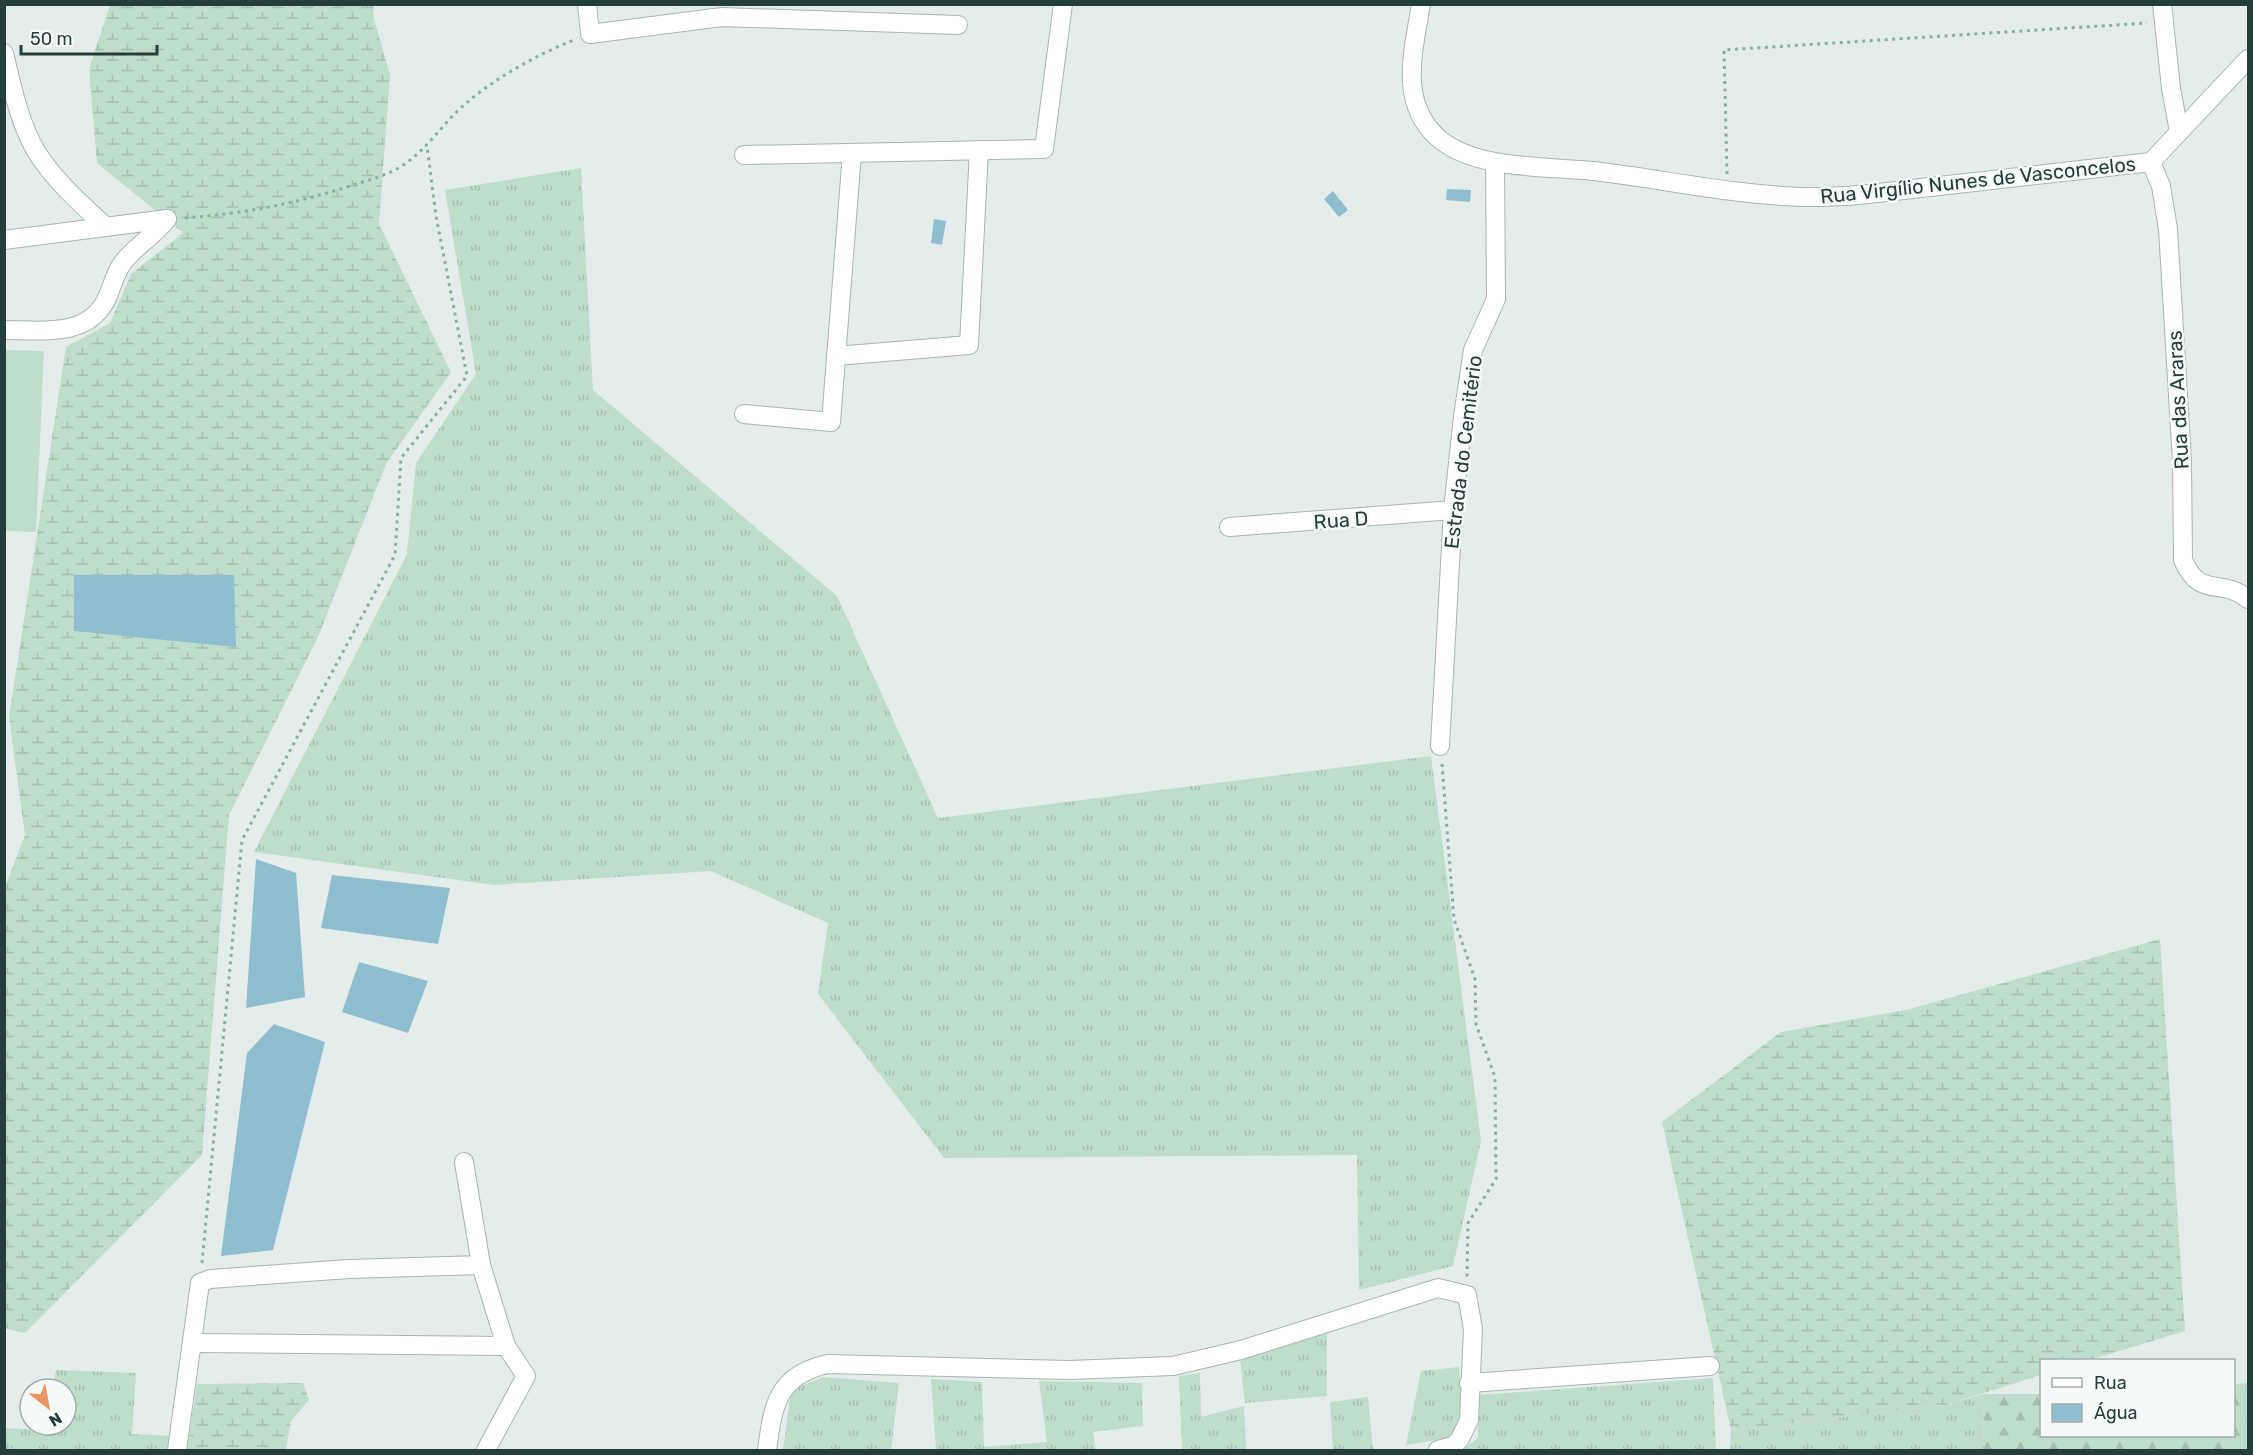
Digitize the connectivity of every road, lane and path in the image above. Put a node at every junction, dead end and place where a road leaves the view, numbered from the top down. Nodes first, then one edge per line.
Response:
1 (587, 4) edge
2 (1063, 4) edge
3 (1421, 4) edge
4 (2163, 13) edge
5 (958, 25) dead end
6 (590, 34) junction
7 (4, 53) edge
8 (2248, 59) edge
9 (2179, 132) junction
10 (427, 146) junction
11 (979, 150) junction
12 (852, 153) junction
13 (744, 155) dead end
14 (1495, 162) junction
15 (2151, 162) junction
16 (1728, 189) junction
17 (167, 219) junction
18 (105, 226) junction
19 (4, 240) edge
20 (4, 330) edge
21 (836, 356) junction
22 (744, 414) dead end
23 (1453, 510) junction
24 (1229, 527) dead end
25 (2248, 599) edge
26 (1440, 746) joint
27 (464, 1162) dead end
28 (481, 1265) junction
29 (200, 1283) junction
30 (1467, 1295) junction
31 (193, 1343) junction
32 (506, 1347) junction
33 (1710, 1366) dead end
34 (1469, 1383) junction
35 (177, 1450) edge
36 (486, 1450) edge
37 (767, 1450) edge
38 (1440, 1450) edge

1 - 6 street
2 - 11 street
3 - 14 street, Rua Virgílio Nunes de Vasconcelos
4 - 9 street
4 - 16 path
5 - 6 street
6 - 10 path
7 - 18 street
8 - 9 street, Rua Virgílio Nunes de Vasconcelos
9 - 15 street, Rua Virgílio Nunes de Vasconcelos
10 - 17 path
10 - 29 path
11 - 12 street
11 - 21 street
12 - 13 street
12 - 21 street
14 - 16 street, Rua Virgílio Nunes de Vasconcelos
14 - 23 street, Estrada do Cemitério
15 - 16 street, Rua Virgílio Nunes de Vasconcelos
15 - 25 street, Rua das Araras
17 - 18 street
17 - 20 street
18 - 19 street
21 - 22 street
23 - 24 street, Rua D
23 - 26 street, Estrada do Cemitério
26 - 30 path
27 - 28 street
28 - 29 street
28 - 32 street
29 - 31 street
30 - 34 street
30 - 37 street
31 - 32 street
31 - 35 street
32 - 36 street
33 - 34 street
34 - 38 street

